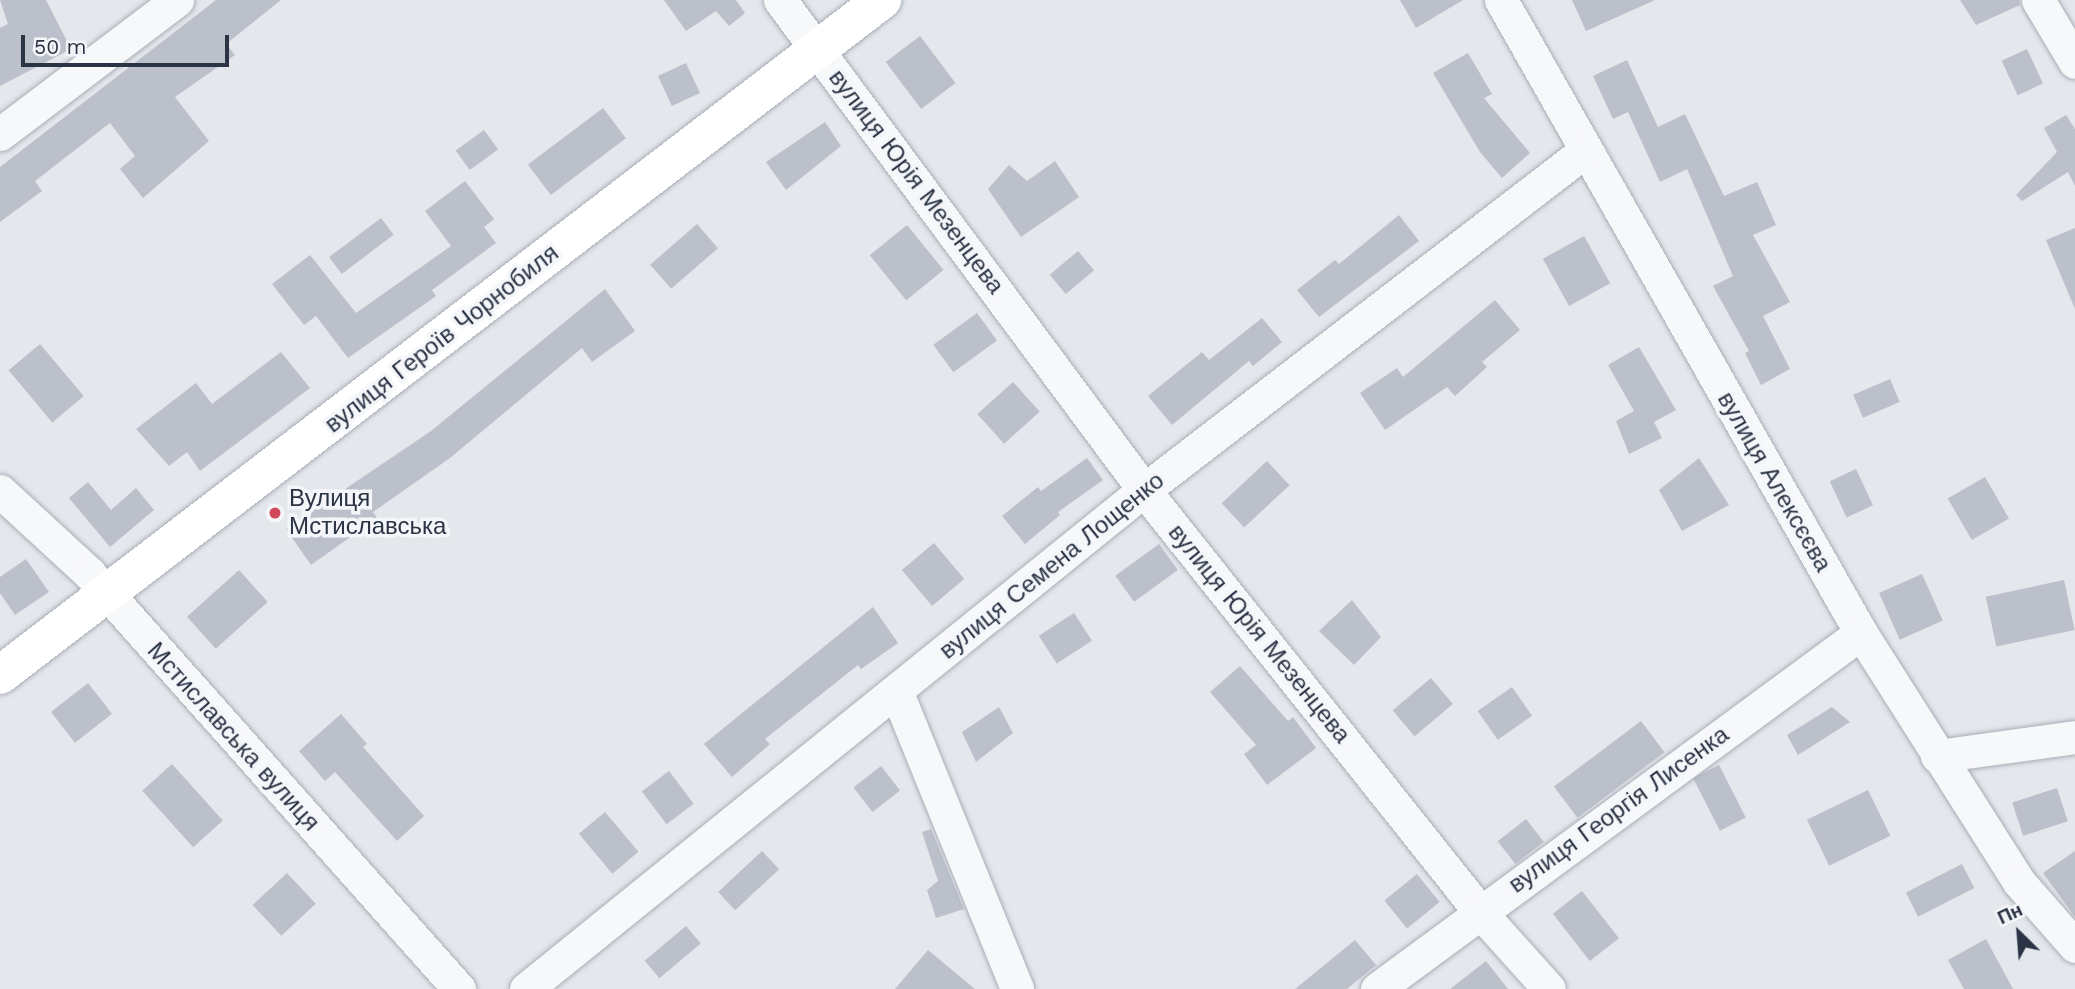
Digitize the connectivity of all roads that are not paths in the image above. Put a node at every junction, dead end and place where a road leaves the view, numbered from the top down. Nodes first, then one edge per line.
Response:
1 (177, 0) edge
2 (780, 0) edge
3 (882, 0) edge
4 (1501, 0) edge
5 (2038, 0) edge
6 (817, 50) junction
7 (2075, 62) edge
8 (0, 134) edge
9 (1585, 151) junction
10 (1144, 490) junction
11 (0, 491) edge
12 (107, 594) junction
13 (1861, 633) junction
14 (0, 674) edge
15 (897, 693) junction
16 (2075, 737) edge
17 (1937, 757) junction
18 (1480, 912) junction
19 (2075, 946) edge
20 (459, 989) edge
21 (526, 989) edge
22 (1017, 989) edge
23 (1377, 989) edge
24 (1549, 989) edge

1 - 8 street
2 - 6 street, вулиця Юрія Мезенцева
3 - 6 main road, вулиця Героїв Чорнобиля
4 - 9 street, вулиця Алексєєва
5 - 7 street
6 - 10 street, вулиця Юрія Мезенцева
6 - 12 main road, вулиця Героїв Чорнобиля
9 - 10 street, вулиця Семена Лощенко
9 - 13 street, вулиця Алексєєва
10 - 15 street, вулиця Семена Лощенко
10 - 18 street, вулиця Юрія Мезенцева
11 - 12 street, Мстиславська вулиця
12 - 14 main road, вулиця Героїв Чорнобиля
12 - 20 street, Мстиславська вулиця
13 - 17 street, вулиця Алексєєва
13 - 18 street, вулиця Георгія Лисенка
15 - 21 street, вулиця Семена Лощенко
15 - 22 street
16 - 17 street
17 - 19 street, вулиця Алексєєва
18 - 23 street, вулиця Георгія Лисенка
18 - 24 street, вулиця Юрія Мезенцева

